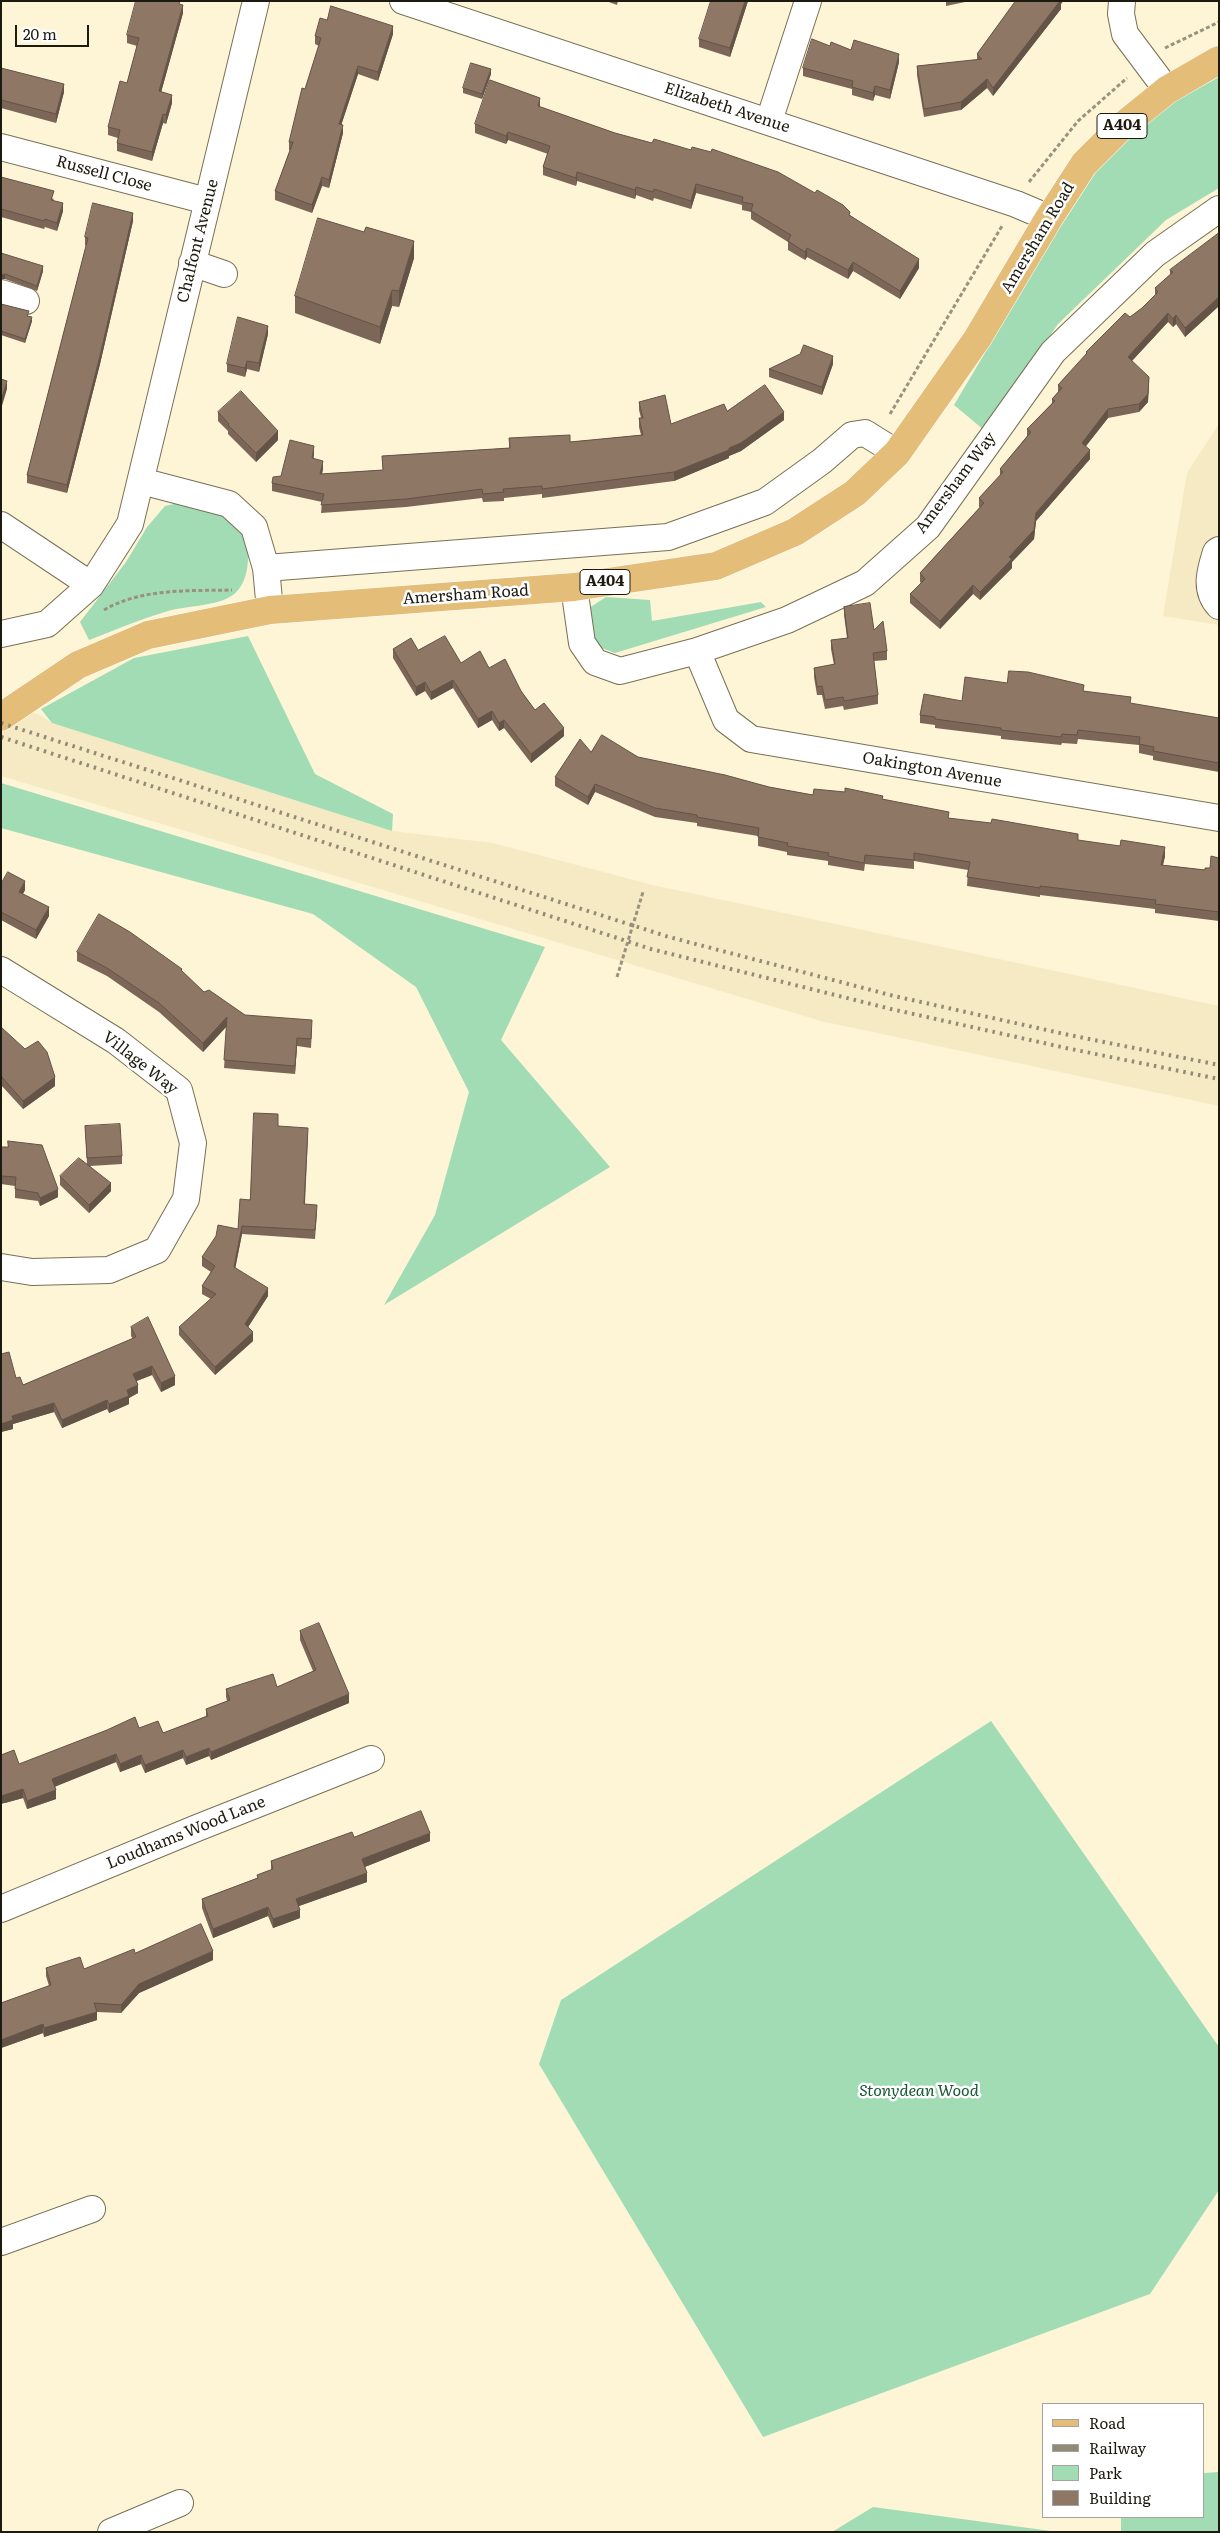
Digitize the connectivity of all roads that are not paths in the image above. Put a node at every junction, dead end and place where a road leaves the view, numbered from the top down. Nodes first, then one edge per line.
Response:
1 (256, 1) edge
2 (403, 1) edge
3 (808, 1) edge
4 (1122, 1) edge
5 (1219, 60) edge
6 (1166, 90) junction
7 (769, 121) junction
8 (1, 146) edge
9 (207, 201) junction
10 (1219, 209) edge
11 (1049, 218) junction
12 (192, 263) junction
13 (224, 274) dead end
14 (1, 293) edge
15 (26, 301) dead end
16 (886, 446) junction
17 (141, 481) junction
18 (1, 525) edge
19 (1219, 550) edge
20 (91, 585) junction
21 (574, 587) junction
22 (268, 589) junction
23 (1219, 606) edge
24 (1, 634) edge
25 (697, 651) junction
26 (10, 711) edge
27 (1219, 818) edge
28 (1, 970) edge
29 (1, 1267) edge
30 (371, 1759) dead end
31 (1, 1909) edge
32 (92, 2209) dead end
33 (1, 2242) edge
34 (180, 2503) dead end
35 (111, 2532) edge

1 - 9 street, Chalfont Avenue
2 - 7 street, Elizabeth Avenue
3 - 7 street
4 - 6 street
5 - 6 main road, Amersham Road / A404
6 - 11 main road, Amersham Road / A404
7 - 11 street, Elizabeth Avenue
8 - 9 street, Russell Close
9 - 12 street, Chalfont Avenue
10 - 25 street, Amersham Way
11 - 16 main road, Amersham Road / A404
12 - 13 street
12 - 17 street, Chalfont Avenue
14 - 15 street
16 - 21 main road, Amersham Road / A404
16 - 22 street, Amersham Road
17 - 20 street, Chalfont Avenue
17 - 22 street
18 - 20 street
19 - 23 street
20 - 24 street, Chalfont Avenue
21 - 22 main road, Amersham Road / A404
21 - 25 street, Amersham Way
22 - 26 main road, Amersham Road / A404
25 - 27 street, Oakington Avenue
28 - 29 street, Village Way
30 - 31 street, Loudhams Wood Lane
32 - 33 street
34 - 35 street

